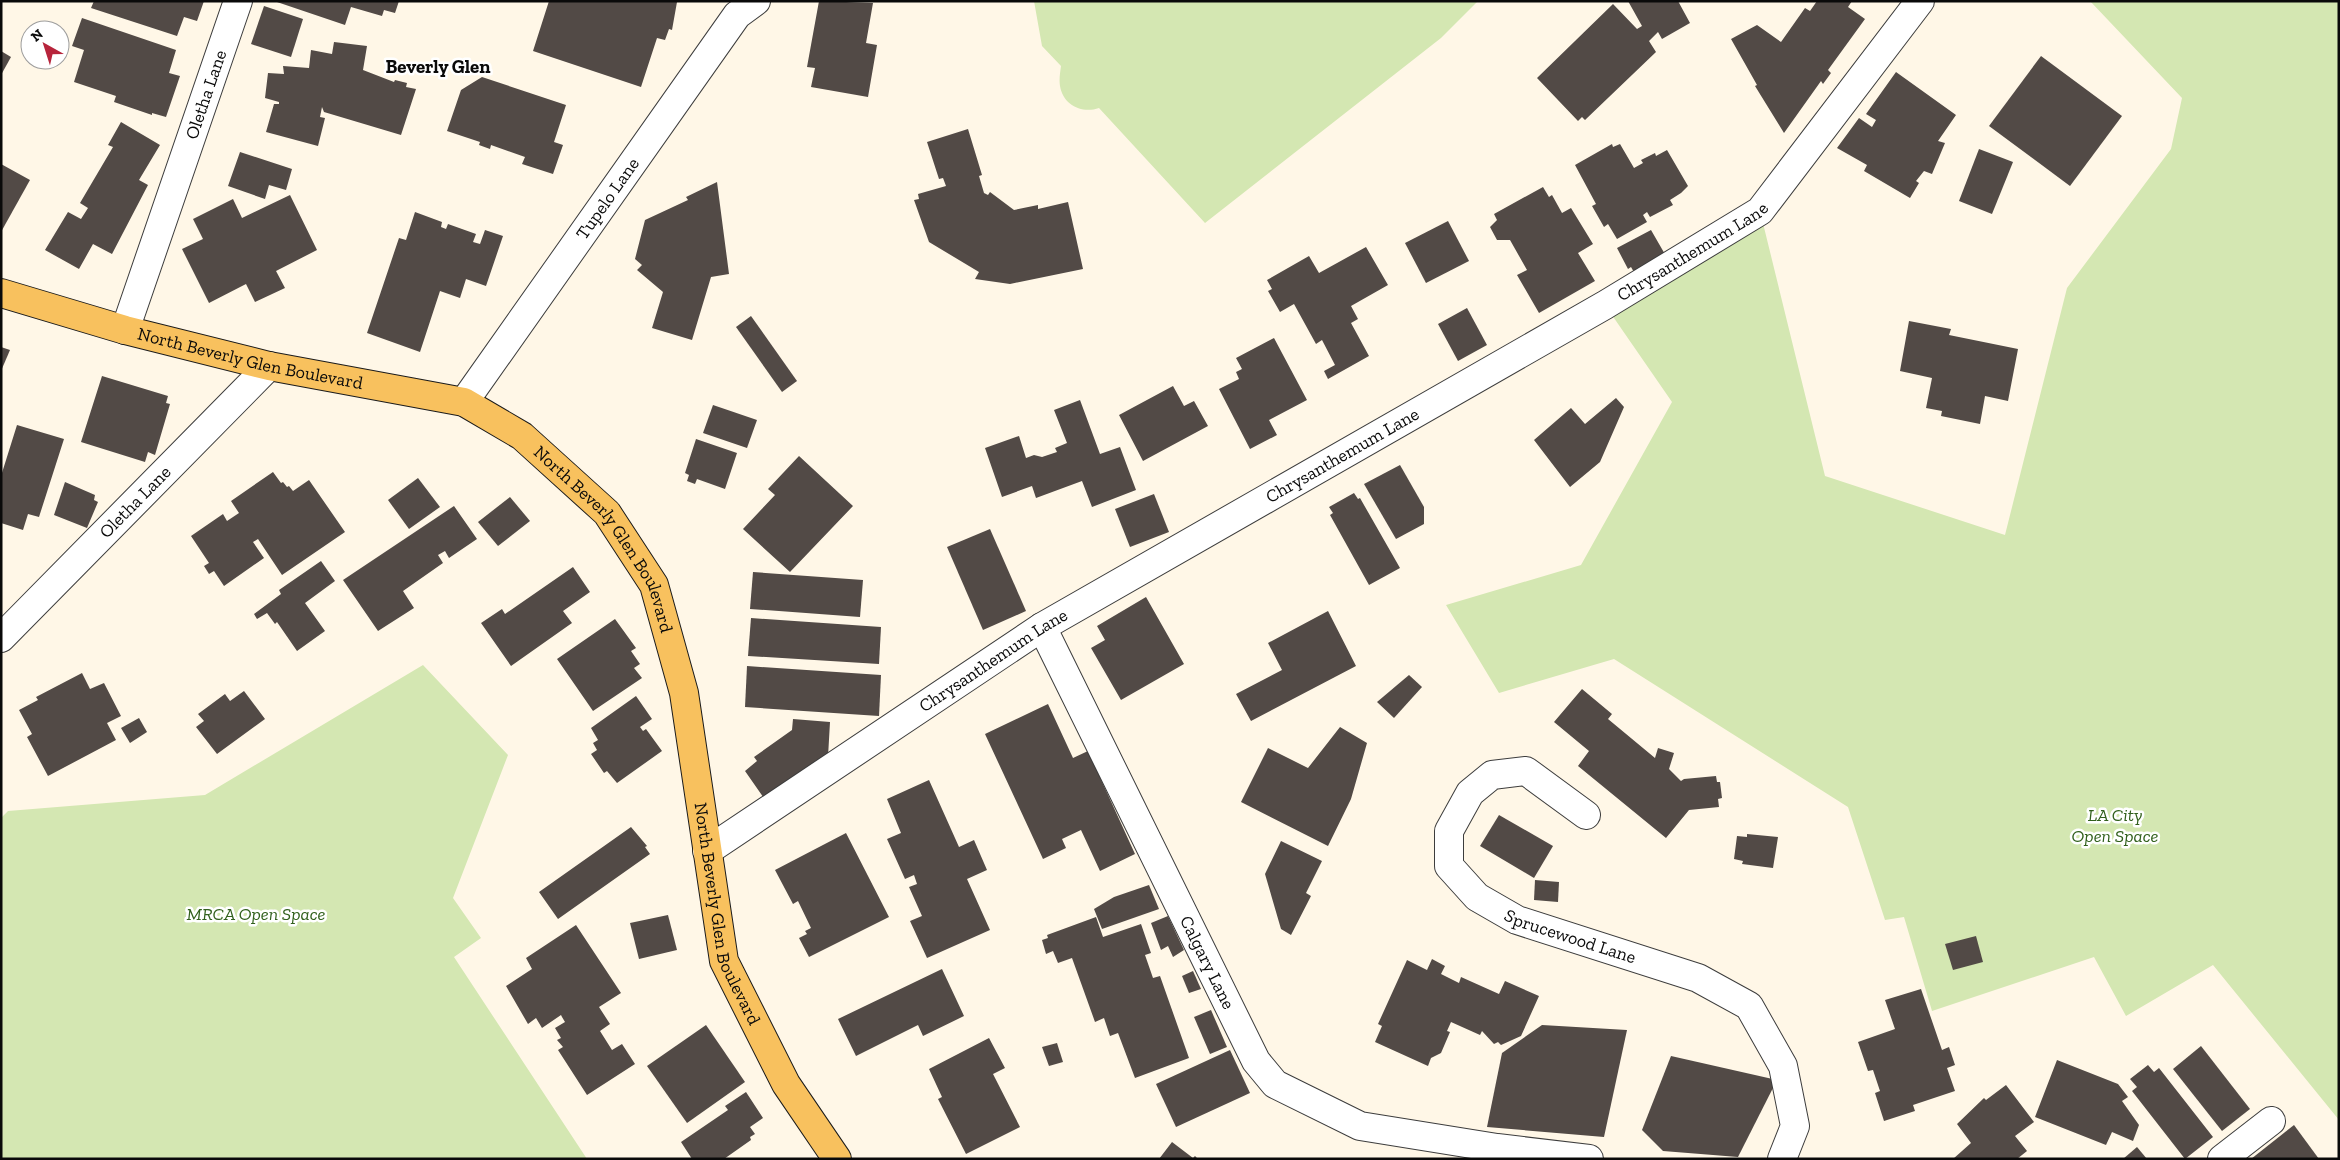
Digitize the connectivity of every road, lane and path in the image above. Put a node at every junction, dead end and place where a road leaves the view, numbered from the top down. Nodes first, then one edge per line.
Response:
1 (238, 1) edge
2 (756, 1) edge
3 (1920, 1) edge
4 (1, 293) edge
5 (126, 330) junction
6 (269, 366) junction
7 (464, 402) junction
8 (1042, 627) junction
9 (1, 638) edge
10 (1586, 815) dead end
11 (707, 851) junction
12 (2271, 1121) dead end
13 (837, 1159) edge
14 (1589, 1159) edge
15 (1782, 1159) edge
16 (2222, 1159) edge

1 - 5 street, Oletha Lane
2 - 7 street, Tupelo Lane
3 - 8 street, Chrysanthemum Lane
4 - 5 main road, North Beverly Glen Boulevard
5 - 6 main road, North Beverly Glen Boulevard
6 - 7 main road, North Beverly Glen Boulevard
6 - 9 street, Oletha Lane
7 - 11 main road, North Beverly Glen Boulevard
8 - 11 street, Chrysanthemum Lane
8 - 14 street, Calgary Lane
10 - 15 street, Sprucewood Lane
11 - 13 main road, North Beverly Glen Boulevard
12 - 16 street

